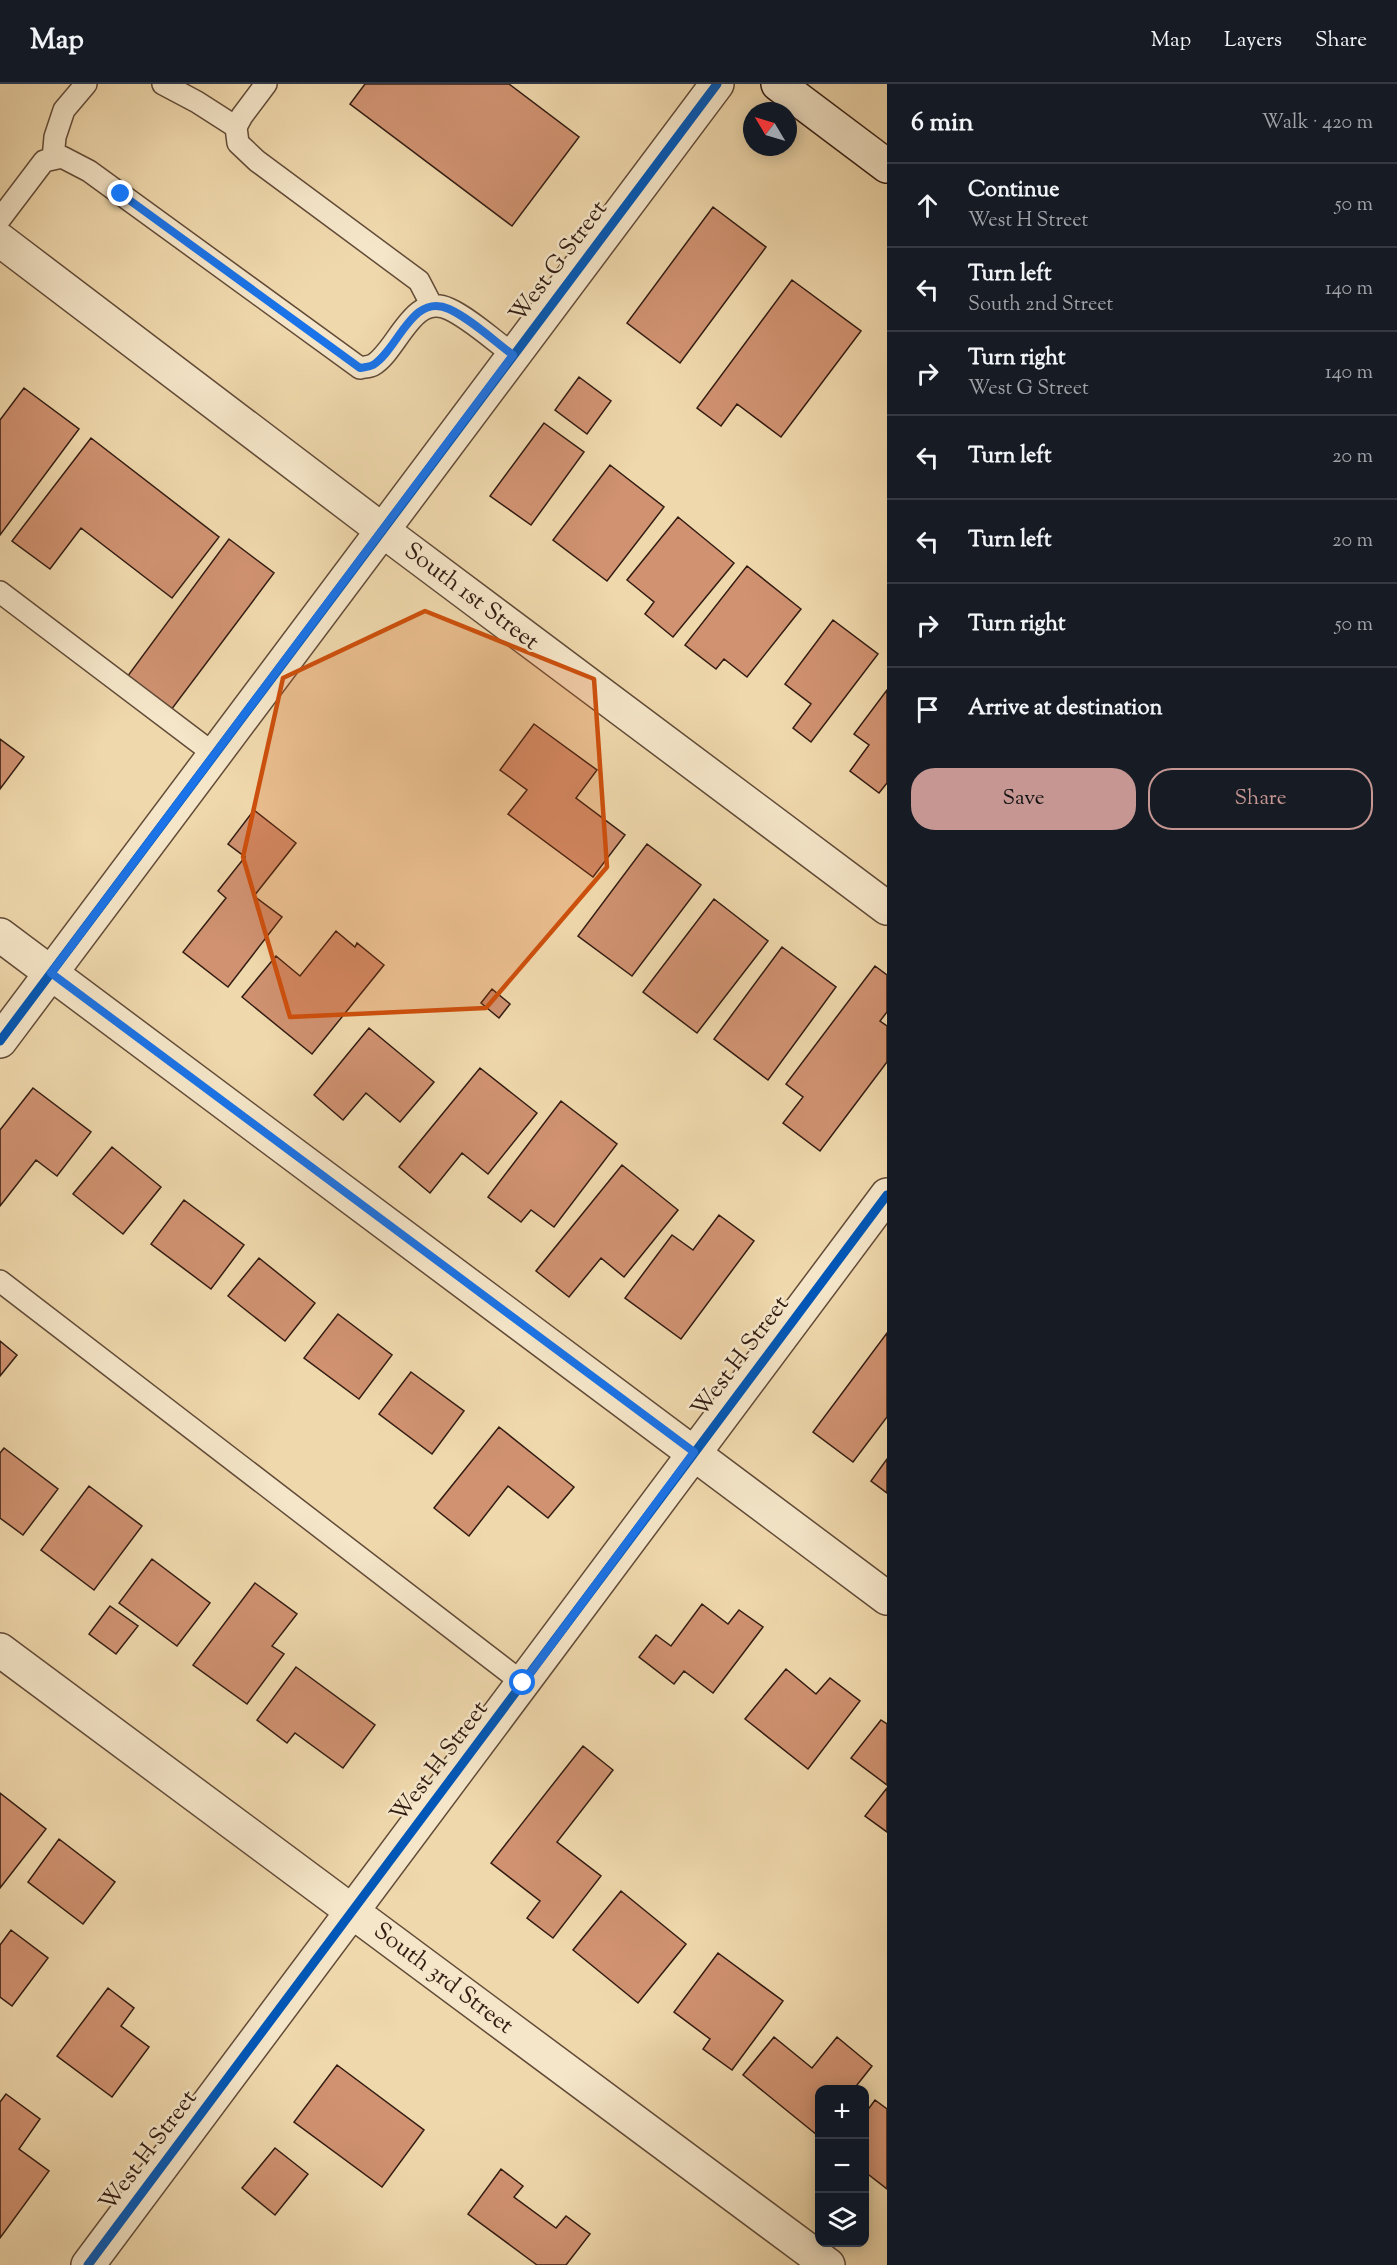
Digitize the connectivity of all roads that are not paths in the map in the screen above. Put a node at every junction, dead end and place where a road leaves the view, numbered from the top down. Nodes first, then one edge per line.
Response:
1 (86, 84) edge
2 (163, 84) edge
3 (266, 84) edge
4 (717, 84) edge
5 (778, 84) edge
6 (236, 128) junction
7 (53, 159) junction
8 (887, 166) edge
9 (0, 219) edge
10 (0, 240) edge
11 (432, 306) junction
12 (513, 355) junction
13 (382, 530) junction
14 (0, 592) edge
15 (214, 754) junction
16 (887, 908) edge
17 (0, 935) edge
18 (51, 973) junction
19 (0, 1041) edge
20 (887, 1195) edge
21 (0, 1281) edge
22 (694, 1452) junction
23 (887, 1598) edge
24 (0, 1650) edge
25 (523, 1683) junction
26 (353, 1912) junction
27 (88, 2265) edge
28 (828, 2265) edge

1 - 7 lane
2 - 6 lane
3 - 6 lane
4 - 12 street, West G Street
5 - 8 street
6 - 11 lane
7 - 9 lane
7 - 11 lane
10 - 13 street, South 1st Street
11 - 12 lane
12 - 13 street, West G Street
13 - 15 street, West G Street
13 - 16 street, South 1st Street
14 - 15 lane
15 - 18 street, West G Street
17 - 18 street
18 - 19 street, West G Street
18 - 22 street
20 - 22 street, West H Street
21 - 25 lane
22 - 23 street
22 - 25 street, West H Street
24 - 26 street, South 3rd Street
25 - 26 street, West H Street
26 - 27 street, West H Street
26 - 28 street, South 3rd Street

